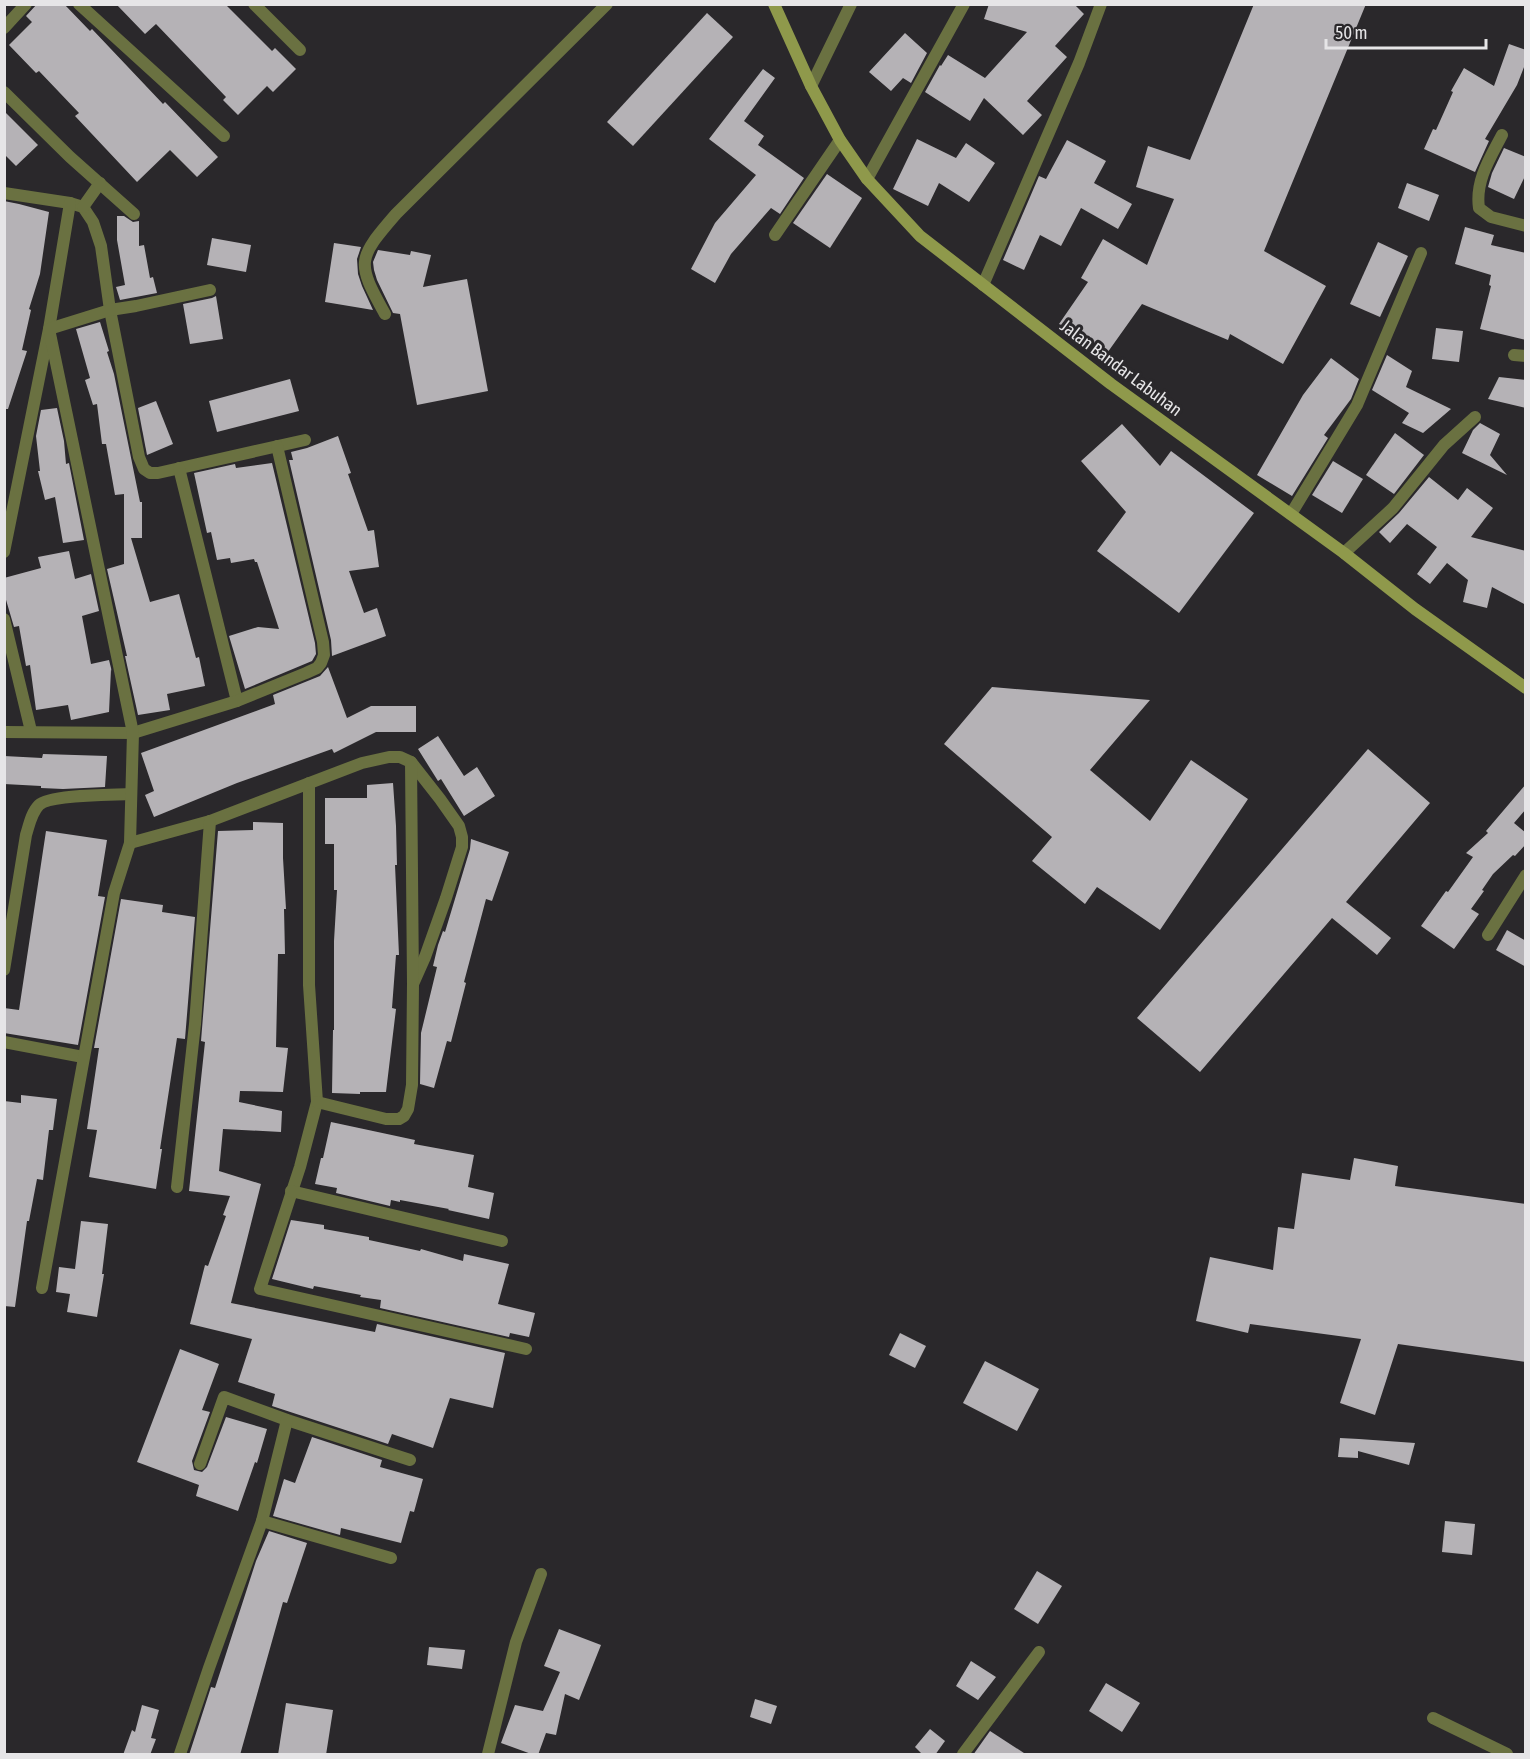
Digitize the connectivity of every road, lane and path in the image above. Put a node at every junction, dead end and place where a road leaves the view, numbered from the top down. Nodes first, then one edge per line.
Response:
1 (26, 4) edge
2 (79, 4) edge
3 (254, 4) edge
4 (607, 4) edge
5 (774, 4) edge
6 (851, 4) edge
7 (964, 4) edge
8 (1101, 4) edge
9 (4, 28) edge
10 (300, 50) dead end
11 (811, 86) junction
12 (4, 92) edge
13 (1502, 135) dead end
14 (224, 136) dead end
15 (840, 140) junction
16 (867, 179) junction
17 (100, 183) junction
18 (4, 193) edge
19 (70, 203) junction
20 (83, 207) junction
21 (134, 214) dead end
22 (1526, 226) edge
23 (775, 235) dead end
24 (1421, 253) dead end
25 (983, 285) junction
26 (210, 290) dead end
27 (110, 310) junction
28 (385, 314) dead end
29 (50, 329) junction
30 (1474, 417) dead end
31 (305, 440) dead end
32 (277, 446) junction
33 (179, 468) junction
34 (1291, 514) junction
35 (4, 552) edge
36 (1344, 553) junction
37 (4, 619) edge
38 (1526, 687) edge
39 (237, 701) junction
40 (31, 731) junction
41 (4, 732) edge
42 (133, 733) junction
43 (411, 762) junction
44 (309, 783) junction
45 (131, 794) junction
46 (210, 821) junction
47 (130, 843) junction
48 (1526, 875) edge
49 (1488, 935) dead end
50 (4, 970) edge
51 (413, 984) junction
52 (4, 1042) edge
53 (83, 1057) junction
54 (317, 1102) junction
55 (177, 1187) dead end
56 (291, 1191) junction
57 (502, 1241) dead end
58 (42, 1288) dead end
59 (526, 1349) dead end
60 (287, 1420) junction
61 (410, 1460) dead end
62 (200, 1464) dead end
63 (262, 1521) junction
64 (391, 1558) dead end
65 (541, 1574) dead end
66 (1039, 1652) dead end
67 (1433, 1718) dead end
68 (180, 1755) edge
69 (488, 1755) edge
70 (963, 1755) edge
71 (1507, 1755) edge

1 - 9 street
2 - 14 street
3 - 10 street
4 - 28 street
5 - 11 main road, Jalan Bandar Labuhan
6 - 11 street
7 - 16 street
8 - 25 street
11 - 15 main road, Jalan Bandar Labuhan
12 - 17 street
13 - 22 street
15 - 16 main road, Jalan Bandar Labuhan
15 - 23 street
16 - 25 main road, Jalan Bandar Labuhan
17 - 20 street
17 - 21 street
18 - 19 street
19 - 20 street
19 - 29 street
20 - 27 street
24 - 34 street
25 - 34 main road, Jalan Bandar Labuhan
26 - 27 street
27 - 29 street
27 - 33 street
29 - 35 street
29 - 42 street
30 - 36 street
31 - 32 street
32 - 33 street
32 - 39 street
33 - 39 street
34 - 36 main road, Jalan Bandar Labuhan
36 - 38 main road, Jalan Bandar Labuhan
37 - 40 street
39 - 42 street
40 - 41 street
40 - 42 street
42 - 45 street
43 - 44 street
43 - 51 street
43 - 51 street
44 - 46 street
44 - 54 street
45 - 47 street
45 - 50 street
46 - 47 street
46 - 55 street
47 - 53 street
48 - 49 street
51 - 54 street
52 - 53 street
53 - 58 street
54 - 56 street
56 - 57 street
56 - 59 street
60 - 61 street
60 - 62 street
60 - 63 street
63 - 64 street
63 - 68 street
65 - 69 street
66 - 70 street
67 - 71 street

